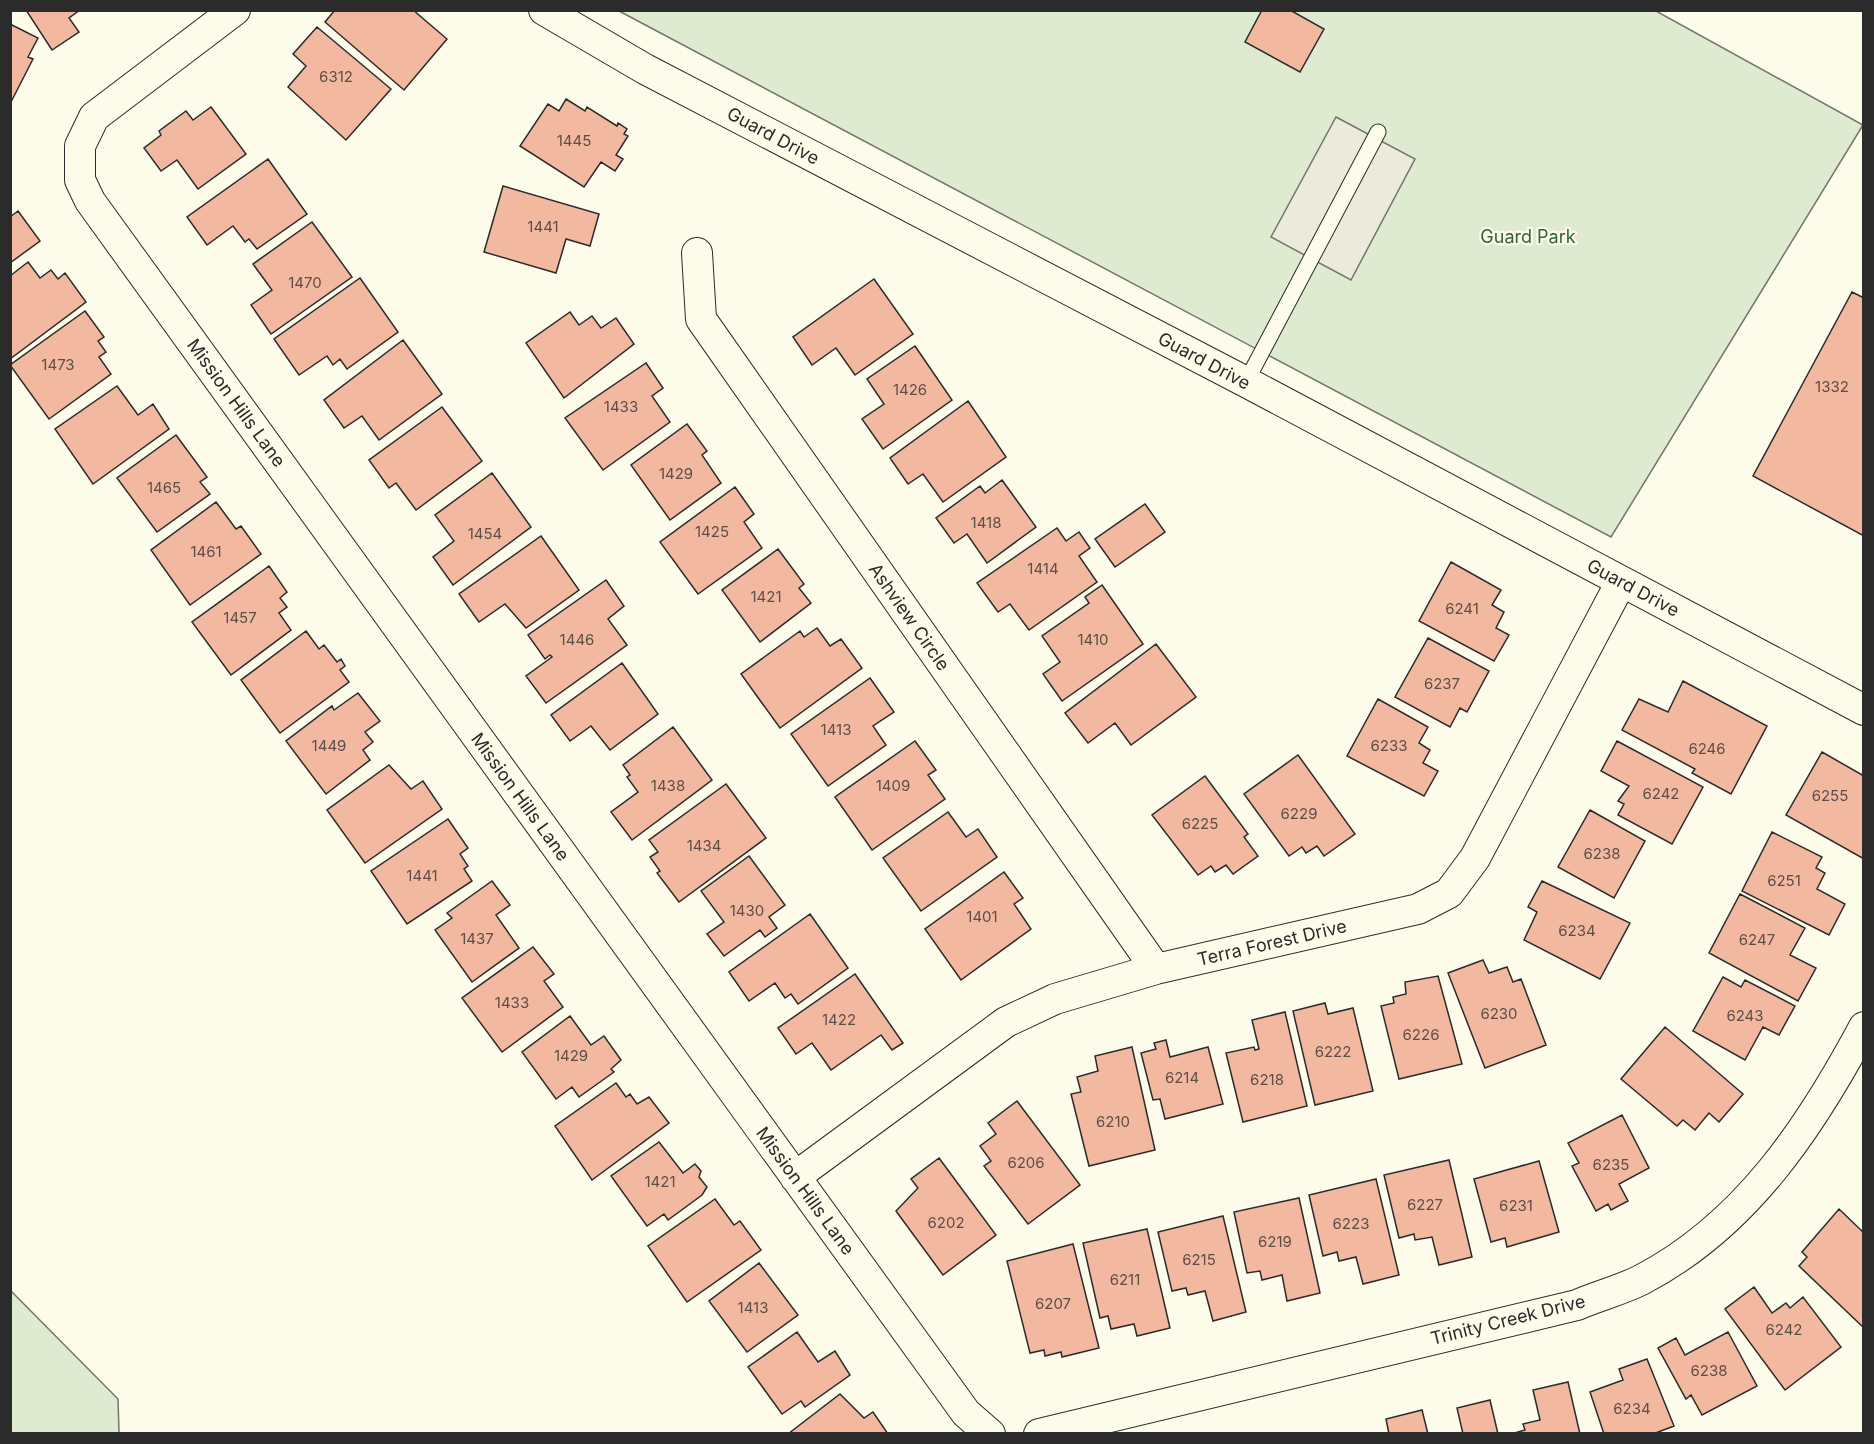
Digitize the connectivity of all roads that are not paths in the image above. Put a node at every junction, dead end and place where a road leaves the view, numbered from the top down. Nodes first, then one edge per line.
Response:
1 (234, 10) edge
2 (544, 10) edge
3 (1378, 132) dead end
4 (697, 252) dead end
5 (1246, 382) junction
6 (1621, 582) junction
7 (1863, 710) edge
8 (1156, 969) junction
9 (1863, 1028) edge
10 (795, 1177) junction
11 (990, 1434) edge
12 (1039, 1434) edge

1 - 10 street, Mission Hills Lane
2 - 5 street, Guard Drive
3 - 5 lane
4 - 8 street, Ashview Circle
5 - 6 street, Guard Drive
6 - 7 street, Guard Drive
6 - 8 street, Terra Forest Drive
8 - 10 street, Terra Forest Drive
9 - 12 street, Trinity Creek Drive
10 - 11 street, Mission Hills Lane

